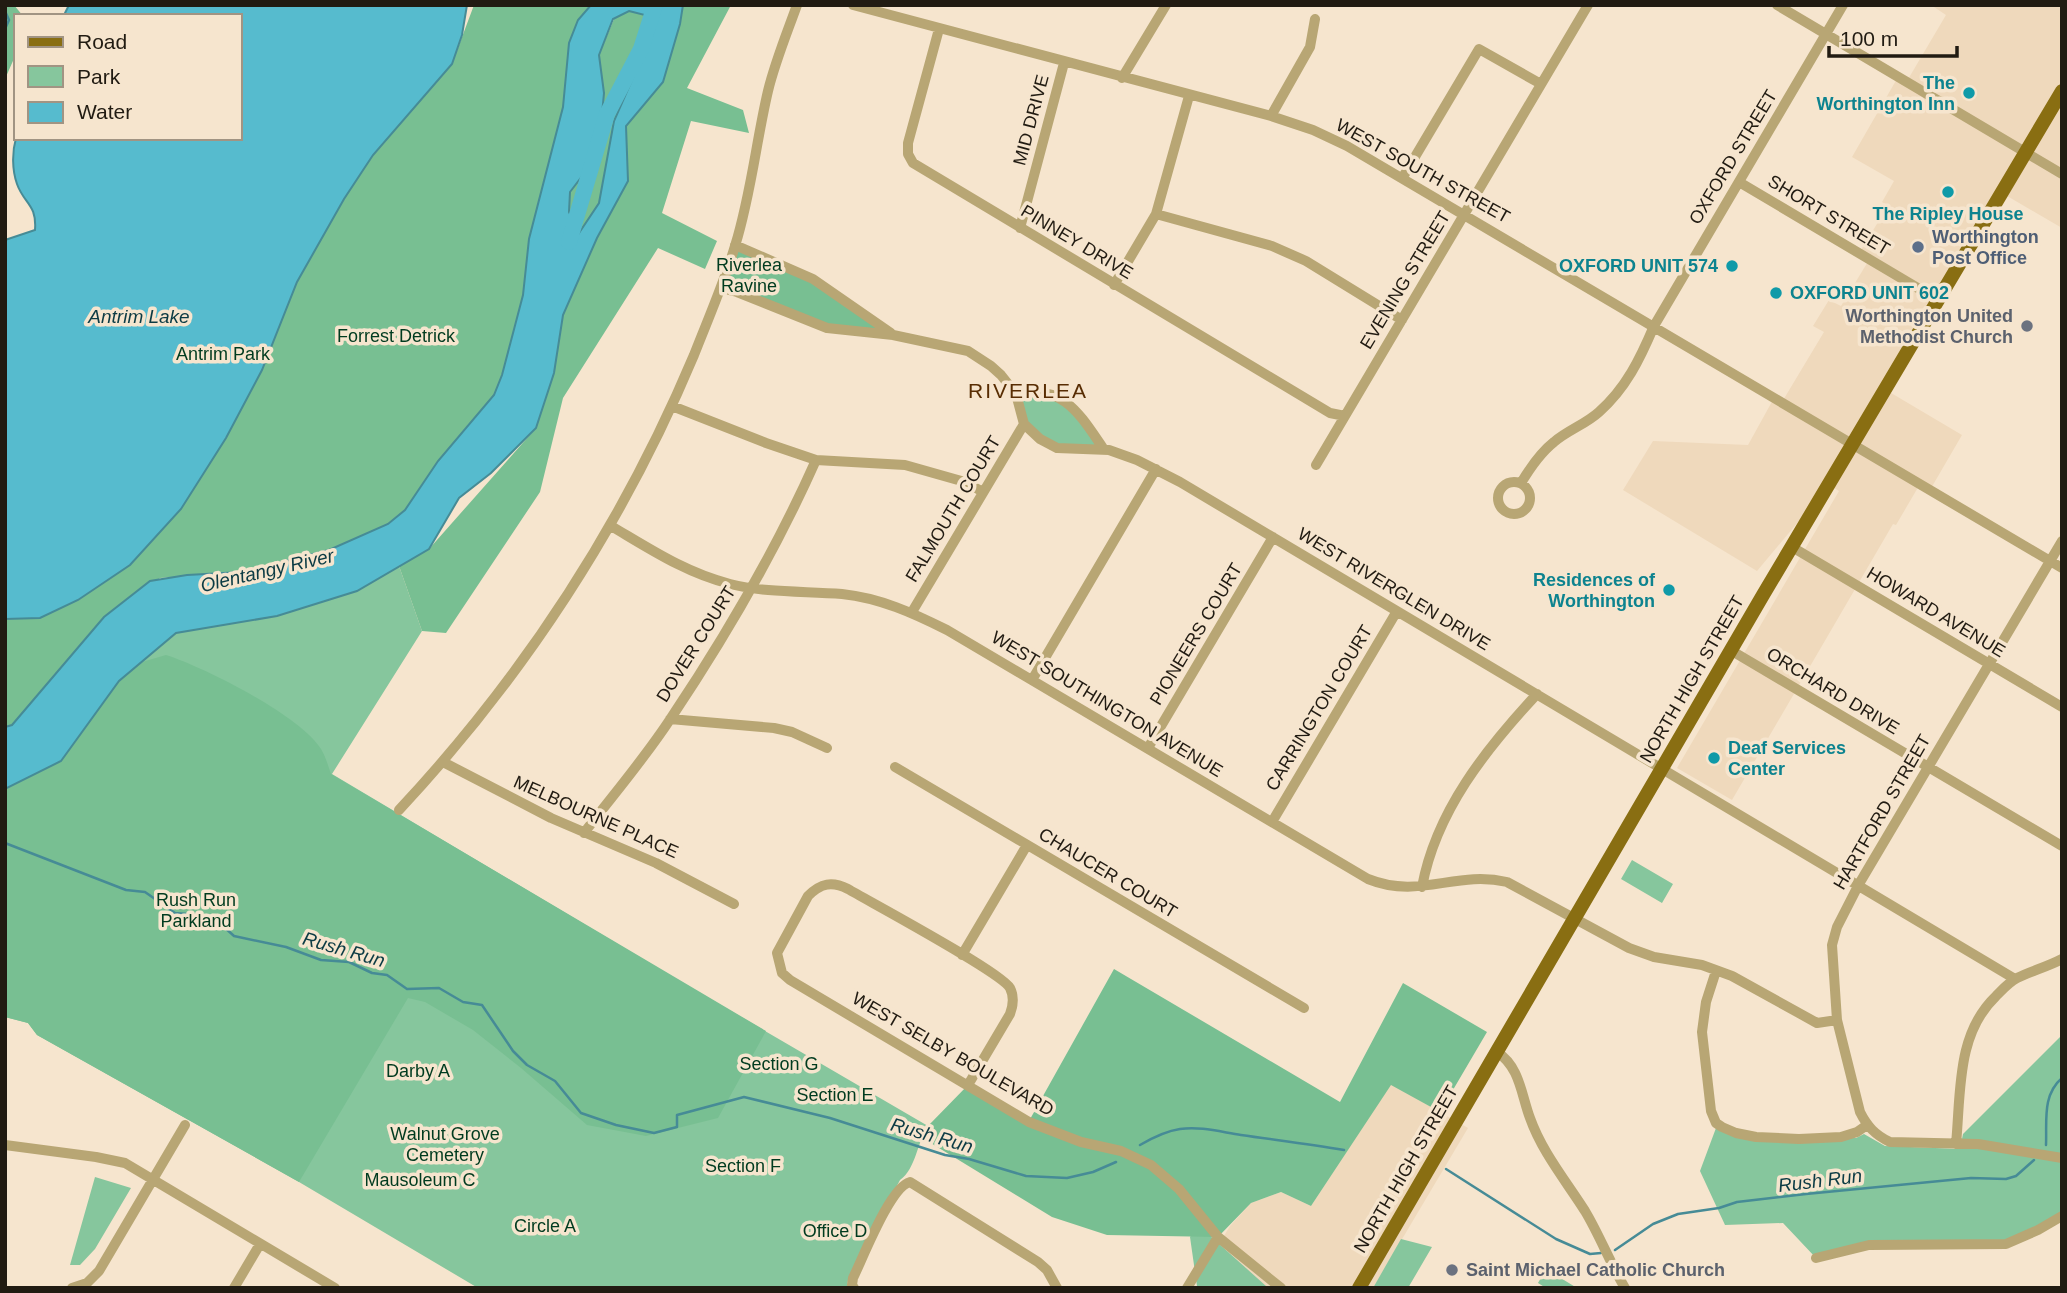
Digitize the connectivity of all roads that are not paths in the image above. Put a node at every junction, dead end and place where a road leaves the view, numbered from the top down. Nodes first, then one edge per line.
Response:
1 (797, 5) edge
2 (853, 5) edge
3 (1166, 5) edge
4 (1588, 5) edge
5 (1777, 5) edge
6 (1843, 5) edge
7 (1315, 19) dead end
8 (939, 29) junction
9 (1826, 34) junction
10 (1064, 62) junction
11 (1122, 78) junction
12 (1541, 84) junction
13 (2062, 91) edge
14 (1189, 96) junction
15 (1271, 116) junction
16 (2026, 152) junction
17 (2062, 174) edge
18 (1403, 177) junction
19 (1739, 182) junction
20 (1156, 214) junction
21 (1465, 214) junction
22 (1020, 228) junction
23 (735, 245) junction
24 (1114, 285) junction
25 (721, 288) junction
26 (1938, 300) junction
27 (1402, 320) junction
28 (1654, 326) junction
29 (893, 335) junction
30 (1016, 394) junction
31 (672, 406) junction
32 (1345, 416) junction
33 (1024, 424) junction
34 (1853, 444) junction
35 (1103, 448) junction
36 (816, 460) junction
37 (1316, 465) dead end
38 (1156, 469) junction
39 (1521, 484) dead end
40 (983, 492) junction
41 (611, 526) junction
42 (1273, 537) junction
43 (2062, 541) edge
44 (1792, 547) junction
45 (2050, 561) junction
46 (2062, 568) edge
47 (752, 588) junction
48 (1397, 611) junction
49 (912, 612) junction
50 (1732, 651) junction
51 (1989, 664) junction
52 (1032, 680) junction
53 (1537, 694) junction
54 (2062, 707) edge
55 (670, 719) junction
56 (827, 748) dead end
57 (1148, 748) junction
58 (443, 762) junction
59 (895, 767) dead end
60 (1928, 767) junction
61 (1663, 768) junction
62 (399, 810) dead end
63 (1272, 822) junction
64 (584, 833) junction
65 (1027, 845) junction
66 (2062, 846) edge
67 (1859, 884) junction
68 (1422, 887) junction
69 (734, 904) dead end
70 (1575, 919) junction
71 (962, 955) junction
72 (2062, 959) edge
73 (1716, 971) junction
74 (2015, 979) junction
75 (1304, 1008) dead end
76 (1838, 1020) junction
77 (1497, 1052) junction
78 (968, 1085) junction
79 (185, 1125) dead end
80 (1867, 1125) junction
81 (1956, 1144) junction
82 (5, 1145) edge
83 (2060, 1155) edge
84 (152, 1180) junction
85 (2062, 1216) edge
86 (1218, 1237) junction
87 (260, 1244) junction
88 (1816, 1258) dead end
89 (72, 1288) edge
90 (234, 1288) edge
91 (335, 1288) edge
92 (854, 1288) edge
93 (1057, 1288) edge
94 (1187, 1288) edge
95 (1281, 1288) edge
96 (1359, 1288) edge
97 (1625, 1288) edge

1 - 23 street
2 - 8 street, WEST SOUTH STREET
3 - 11 street
4 - 12 street, EVENING STREET
5 - 9 street
6 - 9 street, OXFORD STREET
7 - 15 street
8 - 10 street, WEST SOUTH STREET
8 - 22 street, PINNEY DRIVE
9 - 16 street
9 - 19 street, OXFORD STREET
10 - 11 street, WEST SOUTH STREET
10 - 22 street, MID DRIVE
11 - 14 street, WEST SOUTH STREET
12 - 18 street
12 - 21 street, EVENING STREET
13 - 16 main road, NORTH HIGH STREET
14 - 15 street, WEST SOUTH STREET
14 - 20 street
15 - 18 street, WEST SOUTH STREET
16 - 17 street
16 - 26 main road, NORTH HIGH STREET
18 - 21 street, WEST SOUTH STREET
19 - 26 street, SHORT STREET
19 - 28 street, OXFORD STREET
20 - 24 street
20 - 27 street
21 - 27 street, EVENING STREET
21 - 28 street, WEST SOUTH STREET
22 - 24 street, PINNEY DRIVE
23 - 25 street
23 - 29 street
24 - 32 street, PINNEY DRIVE
25 - 29 street
25 - 31 street
26 - 34 main road, NORTH HIGH STREET
27 - 32 street, EVENING STREET
28 - 34 street, WEST SOUTH STREET
28 - 39 street, OXFORD STREET
29 - 30 street
30 - 33 street
30 - 35 street
31 - 36 street
31 - 41 street
32 - 37 street, EVENING STREET
33 - 35 street, WEST RIVERGLEN DRIVE
33 - 40 street, FALMOUTH COURT
34 - 44 main road, NORTH HIGH STREET
34 - 45 street, WEST SOUTH STREET
35 - 38 street, WEST RIVERGLEN DRIVE
36 - 40 street
36 - 47 street, DOVER COURT
38 - 42 street, WEST RIVERGLEN DRIVE
38 - 52 street
40 - 49 street, FALMOUTH COURT
41 - 47 street, WEST SOUTHINGTON AVENUE
41 - 58 street
42 - 48 street, WEST RIVERGLEN DRIVE
42 - 57 street, PIONEERS COURT
43 - 45 street, HARTFORD STREET
44 - 50 main road, NORTH HIGH STREET
44 - 51 street, HOWARD AVENUE
45 - 46 street, WEST SOUTH STREET
45 - 51 street, HARTFORD STREET
47 - 49 street, WEST SOUTHINGTON AVENUE
47 - 55 street, DOVER COURT
48 - 53 street, WEST RIVERGLEN DRIVE
48 - 63 street, CARRINGTON COURT
49 - 52 street, WEST SOUTHINGTON AVENUE
50 - 60 street, ORCHARD DRIVE
50 - 61 main road, NORTH HIGH STREET
51 - 54 street, HOWARD AVENUE
51 - 60 street, HARTFORD STREET
52 - 57 street, WEST SOUTHINGTON AVENUE
53 - 61 street, WEST RIVERGLEN DRIVE
53 - 68 street
55 - 56 street
55 - 64 street, DOVER COURT
57 - 63 street, WEST SOUTHINGTON AVENUE
58 - 62 street
58 - 64 street, MELBOURNE PLACE
59 - 65 street, CHAUCER COURT
60 - 66 street, ORCHARD DRIVE
60 - 67 street, HARTFORD STREET
61 - 67 street, WEST RIVERGLEN DRIVE
61 - 70 main road, NORTH HIGH STREET
63 - 68 street, WEST SOUTHINGTON AVENUE
64 - 69 street, MELBOURNE PLACE
65 - 71 street
65 - 75 street, CHAUCER COURT
67 - 74 street, WEST RIVERGLEN DRIVE
67 - 76 street, HARTFORD STREET
68 - 70 street, WEST SOUTHINGTON AVENUE
70 - 73 street, WEST SOUTHINGTON AVENUE
70 - 77 main road, NORTH HIGH STREET
71 - 78 street
71 - 78 street, WEST SELBY BOULEVARD
72 - 74 street
73 - 76 street, WEST SOUTHINGTON AVENUE
73 - 80 street
74 - 81 street
76 - 80 street, HARTFORD STREET
77 - 96 main road, NORTH HIGH STREET
77 - 97 street
78 - 86 street, WEST SELBY BOULEVARD
79 - 84 street
80 - 81 street
81 - 83 street
82 - 84 street
84 - 87 street
84 - 89 street
85 - 88 street
86 - 94 street
86 - 95 street, WEST SELBY BOULEVARD
87 - 90 street
87 - 91 street
92 - 93 street

